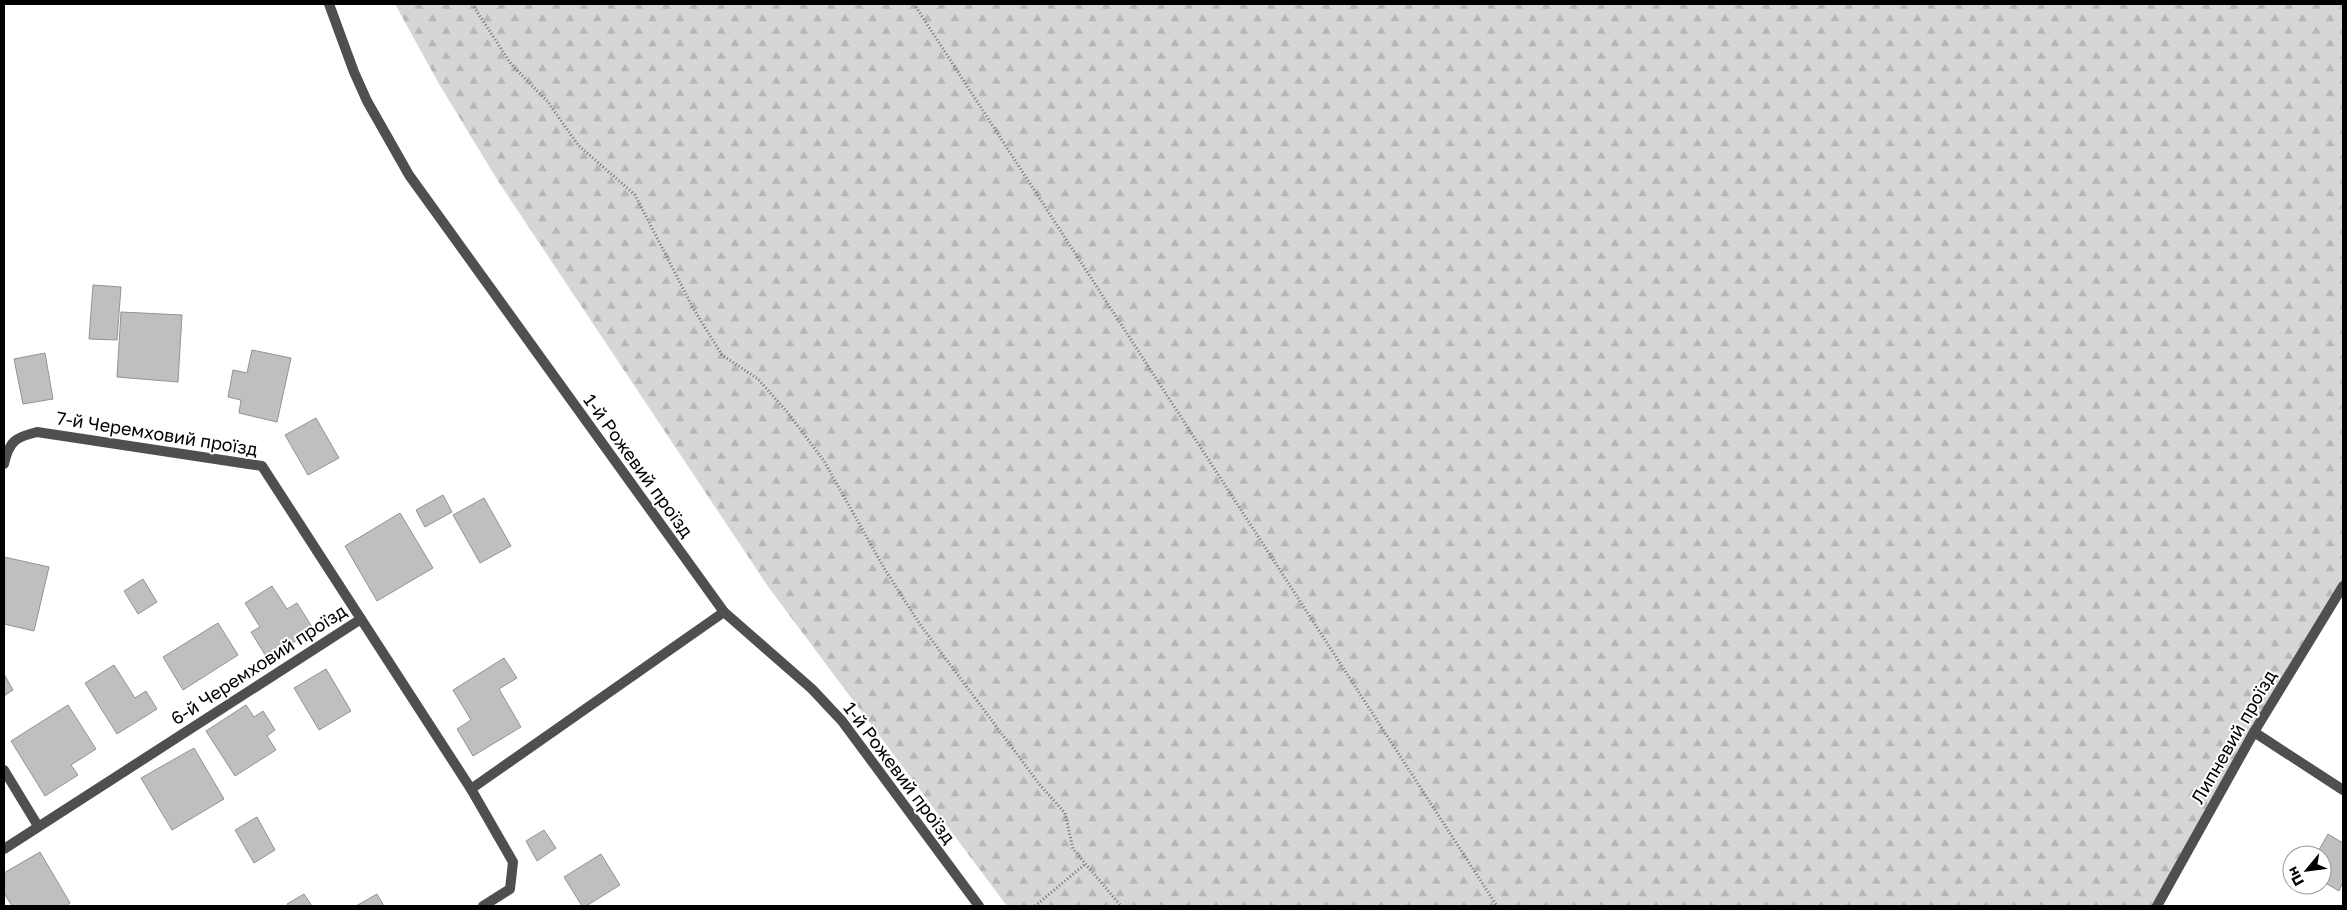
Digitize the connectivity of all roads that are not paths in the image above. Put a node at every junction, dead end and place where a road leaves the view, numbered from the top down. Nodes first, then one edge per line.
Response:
1 (329, 4) edge
2 (4, 464) edge
3 (2343, 586) edge
4 (724, 612) junction
5 (361, 619) junction
6 (2254, 732) junction
7 (4, 770) edge
8 (471, 790) junction
9 (2343, 790) edge
10 (38, 826) junction
11 (4, 848) edge
12 (483, 906) edge
13 (979, 906) edge
14 (2157, 906) edge

1 - 4 street, 1-й Рожевий проїзд
2 - 5 street, 7-й Черемховий проїзд
3 - 6 street, Липневий проїзд
4 - 8 street
4 - 13 street, 1-й Рожевий проїзд
5 - 8 street, 6-й Черемховий проїзд
5 - 10 street, 6-й Черемховий проїзд
6 - 9 street
6 - 14 street, Липневий проїзд
7 - 10 street
8 - 12 street, 6-й Черемховий проїзд
10 - 11 street, 6-й Черемховий проїзд

